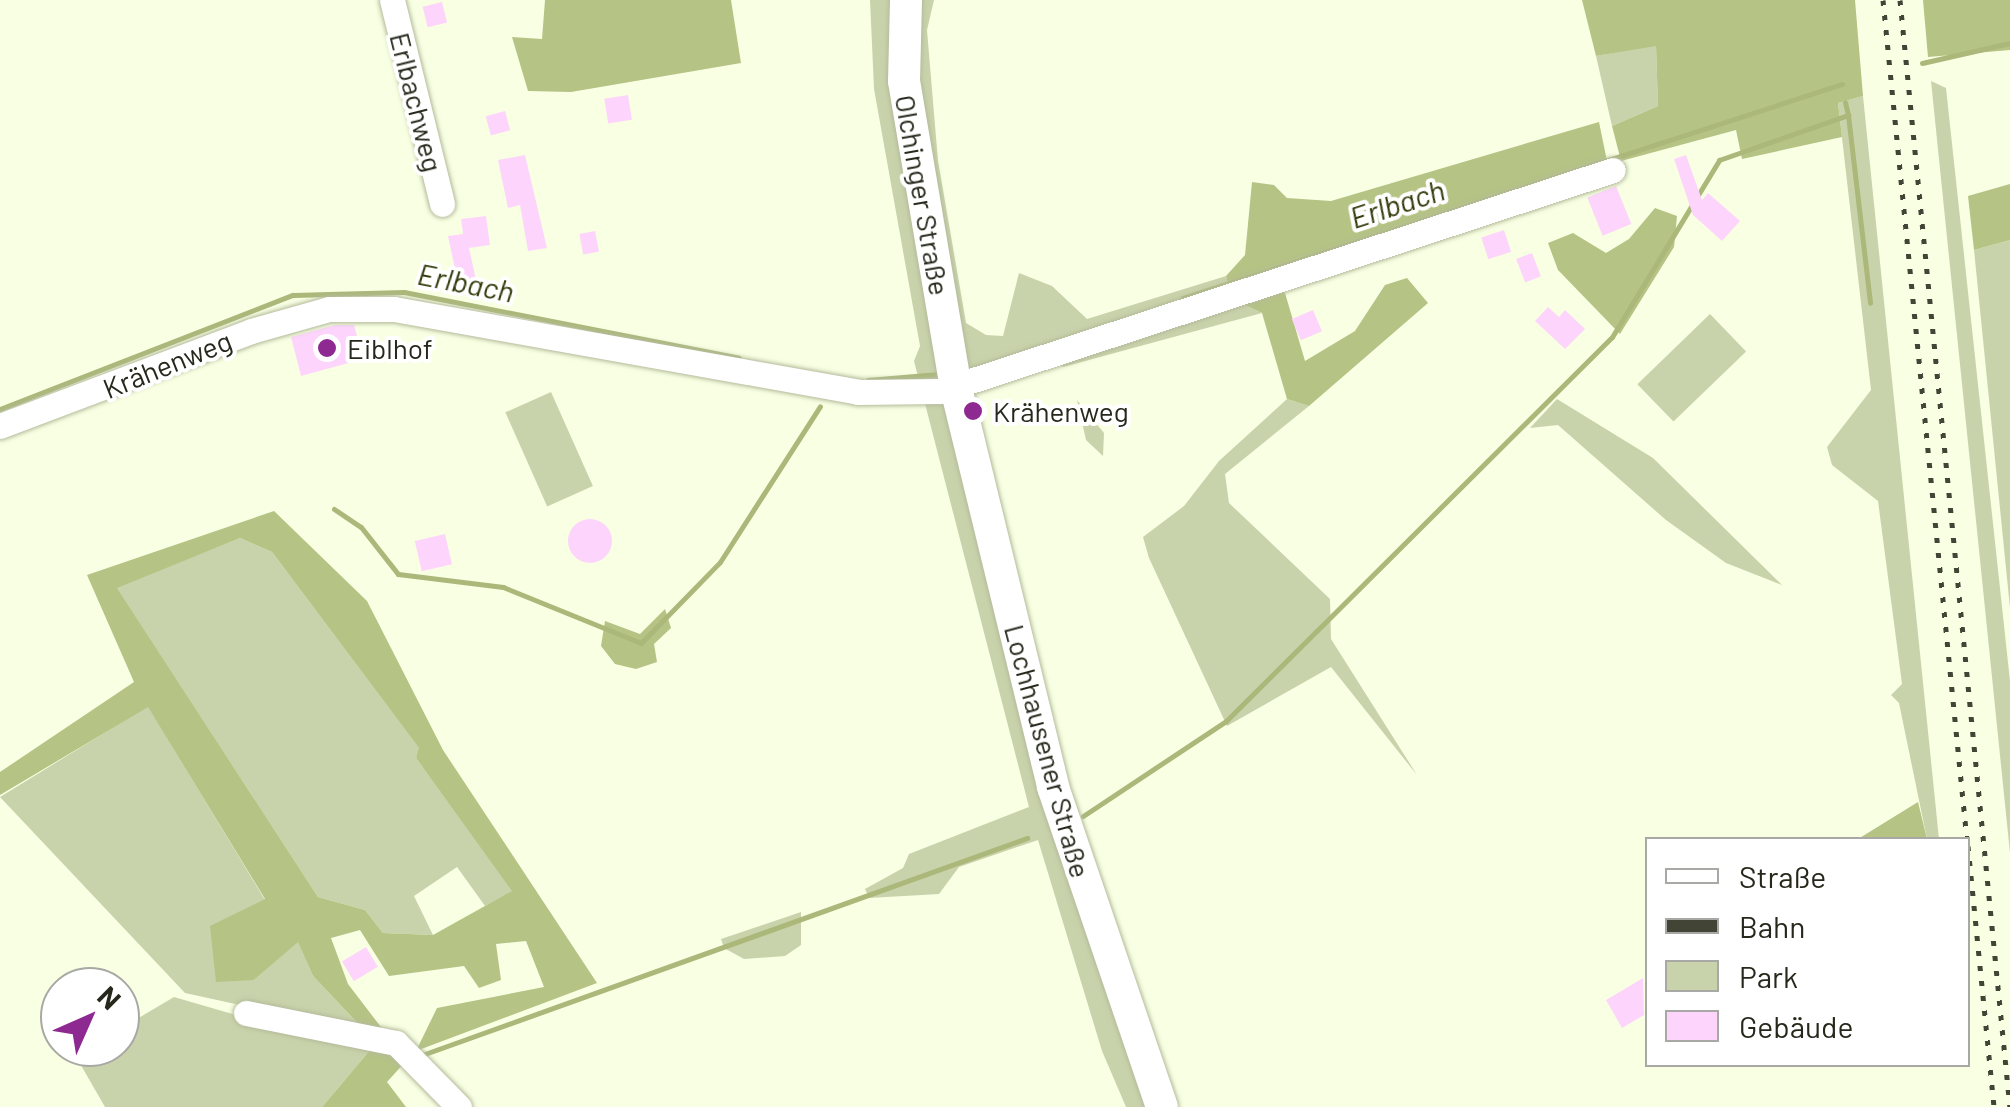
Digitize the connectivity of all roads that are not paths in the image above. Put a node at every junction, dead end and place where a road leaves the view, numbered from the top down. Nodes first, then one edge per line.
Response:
1 (392, 0) edge
2 (906, 0) edge
3 (1613, 170) dead end
4 (442, 204) dead end
5 (956, 388) junction
6 (0, 426) edge
7 (246, 1012) dead end
8 (460, 1107) edge
9 (1162, 1107) edge

1 - 4 street, Erlbachweg
2 - 5 main road, Olchinger Straße
3 - 5 street, Krähenweg
5 - 6 street, Krähenweg
5 - 9 main road, Lochhausener Straße
7 - 8 street

